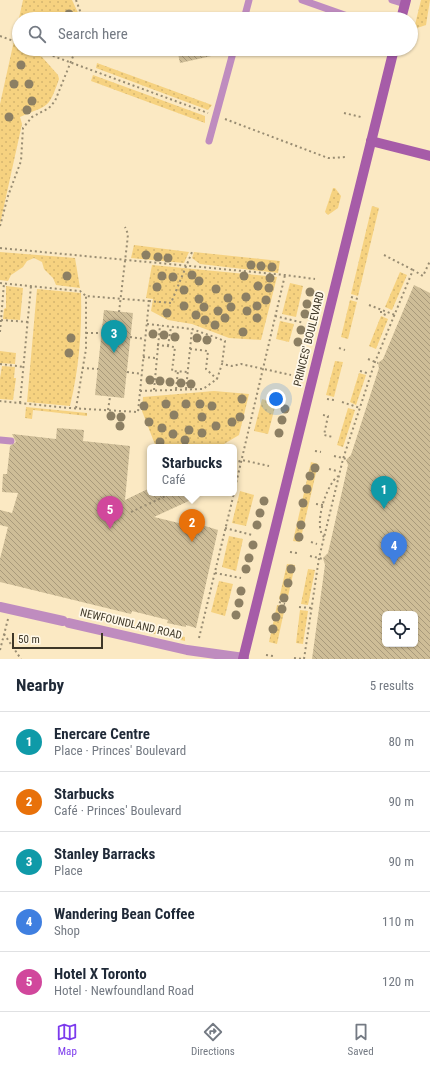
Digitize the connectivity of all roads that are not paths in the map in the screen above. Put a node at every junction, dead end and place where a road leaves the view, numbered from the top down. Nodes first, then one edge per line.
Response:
1 (249, 0) edge
2 (302, 0) edge
3 (392, 0) edge
4 (405, 2) edge
5 (246, 12) edge
6 (336, 12) edge
7 (403, 12) edge
8 (232, 56) edge
9 (392, 56) edge
10 (208, 141) dead end
11 (371, 141) junction
12 (430, 156) edge
13 (0, 440) edge
14 (11, 441) dead end
15 (5, 608) edge
16 (187, 650) junction
17 (199, 659) edge
18 (244, 659) edge

1 - 5 lane
2 - 6 lane
3 - 4 lane
4 - 7 street
8 - 10 lane
9 - 11 street, PRINCES' BOULEVARD
11 - 12 street
11 - 18 street, PRINCES' BOULEVARD
13 - 14 lane
15 - 16 street, NEWFOUNDLAND ROAD
16 - 17 street, NEWFOUNDLAND ROAD
16 - 18 street, NEWFOUNDLAND ROAD

